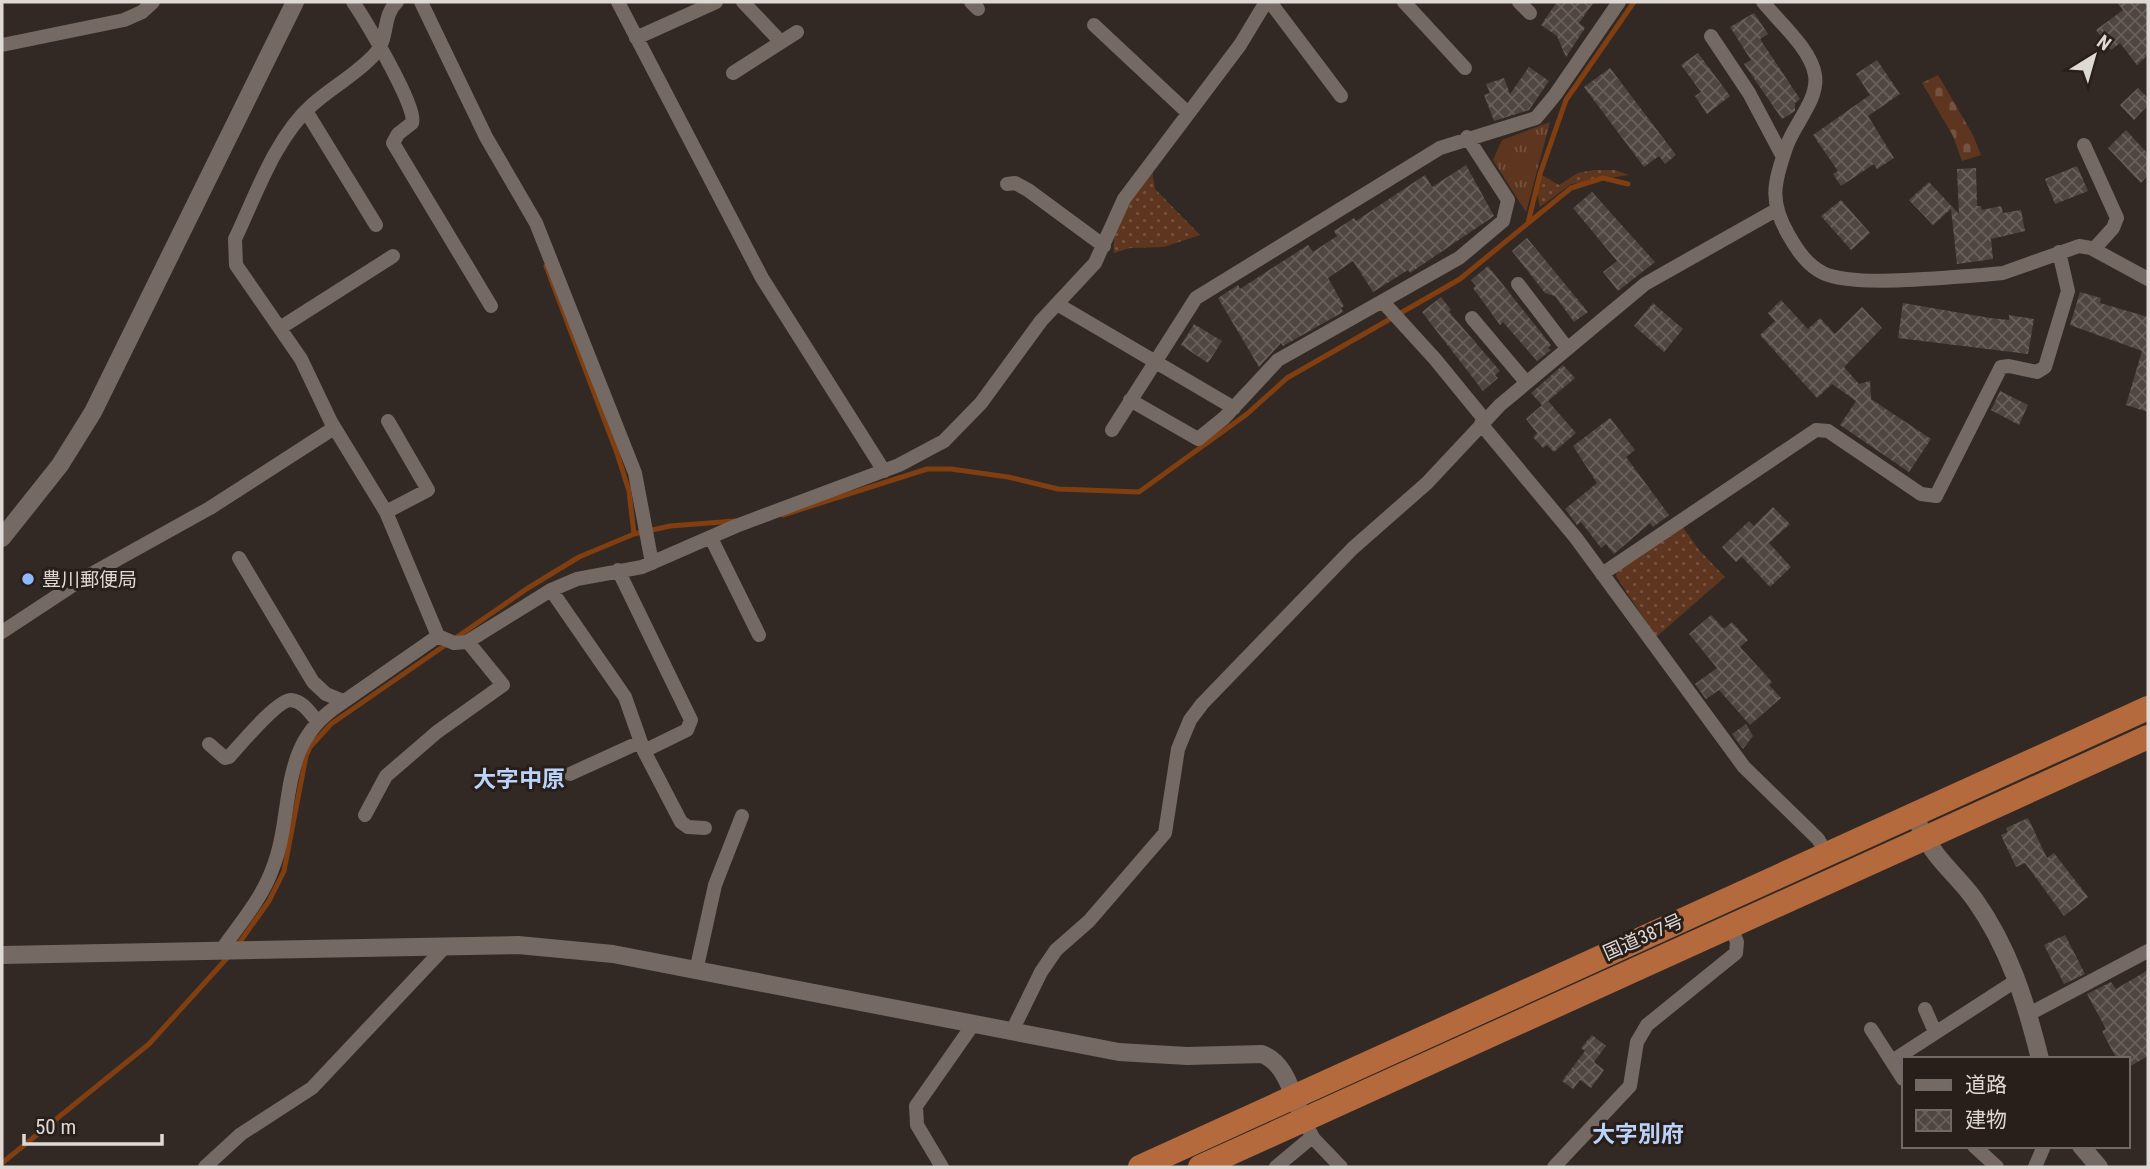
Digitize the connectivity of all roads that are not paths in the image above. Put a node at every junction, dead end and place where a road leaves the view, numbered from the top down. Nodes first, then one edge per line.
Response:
1 (153, 2) edge
2 (295, 2) edge
3 (353, 2) edge
4 (397, 2) edge
5 (421, 2) edge
6 (618, 2) edge
7 (716, 2) edge
8 (743, 2) edge
9 (1268, 2) edge
10 (1404, 2) edge
11 (1519, 2) edge
12 (1619, 2) edge
13 (1763, 2) edge
14 (1530, 13) dead end
15 (1094, 26) dead end
16 (797, 33) dead end
17 (1711, 36) dead end
18 (636, 38) junction
19 (781, 43) junction
20 (2, 45) edge
21 (382, 45) junction
22 (1465, 68) dead end
23 (733, 73) dead end
24 (1341, 96) dead end
25 (306, 111) junction
26 (1188, 113) junction
27 (1467, 137) junction
28 (2084, 145) dead end
29 (1783, 157) junction
30 (1007, 184) dead end
31 (1776, 210) junction
32 (376, 225) dead end
33 (1104, 246) junction
34 (2094, 249) junction
35 (2059, 252) junction
36 (393, 256) dead end
37 (2148, 279) edge
38 (1518, 284) dead end
39 (1383, 302) junction
40 (1057, 304) junction
41 (491, 306) dead end
42 (1472, 318) dead end
43 (279, 328) junction
44 (1567, 348) junction
45 (1153, 362) junction
46 (1527, 382) junction
47 (1130, 400) junction
48 (1234, 408) junction
49 (388, 421) dead end
50 (1483, 422) junction
51 (334, 428) junction
52 (1112, 430) dead end
53 (884, 471) junction
54 (386, 512) junction
55 (2, 538) edge
56 (711, 538) junction
57 (239, 558) dead end
58 (652, 563) junction
59 (618, 570) junction
60 (1602, 574) junction
61 (551, 590) junction
62 (2, 632) edge
63 (759, 635) dead end
64 (438, 636) junction
65 (468, 642) junction
66 (343, 701) junction
67 (2148, 708) edge
68 (317, 721) junction
69 (2148, 737) edge
70 (209, 744) dead end
71 (642, 746) junction
72 (570, 774) dead end
73 (1915, 814) junction
74 (365, 815) dead end
75 (742, 816) dead end
76 (705, 828) dead end
77 (1925, 838) junction
78 (1827, 853) junction
79 (1731, 926) junction
80 (445, 947) junction
81 (2148, 951) edge
82 (220, 952) junction
83 (2, 955) edge
84 (696, 971) junction
85 (2017, 980) junction
86 (1925, 1009) dead end
87 (2029, 1014) junction
88 (972, 1026) junction
89 (1871, 1029) dead end
90 (1011, 1032) junction
91 (1935, 1032) junction
92 (2040, 1057) edge
93 (1892, 1061) junction
94 (1902, 1077) edge
95 (1294, 1096) junction
96 (1308, 1129) junction
97 (1976, 1148) edge
98 (2043, 1148) edge
99 (2083, 1148) edge
100 (205, 1167) edge
101 (942, 1167) edge
102 (1140, 1167) edge
103 (1200, 1167) edge
104 (1276, 1167) edge
105 (1341, 1167) edge
106 (1554, 1167) edge
107 (1997, 1167) edge
108 (2035, 1167) edge
109 (2099, 1167) edge

1 - 20 street
2 - 55 street
3 - 21 street
4 - 21 street
5 - 58 street
6 - 18 street
7 - 18 street
8 - 19 street
9 - 24 street
9 - 26 street
10 - 22 street
11 - 14 street
12 - 27 street
13 - 29 street
15 - 26 street
16 - 19 street
17 - 29 street
18 - 53 street
19 - 23 street
21 - 25 street
21 - 41 street
25 - 32 street
25 - 43 street
26 - 33 street
27 - 39 street
27 - 45 street
28 - 34 street
29 - 31 street
30 - 33 street
31 - 35 street
31 - 44 street
33 - 40 street
34 - 35 street
34 - 37 street
35 - 60 street
36 - 43 street
38 - 44 street
39 - 48 street
39 - 50 street
40 - 45 street
40 - 53 street
42 - 46 street
43 - 51 street
44 - 46 street
45 - 47 street
45 - 48 street
46 - 50 street
47 - 48 street
47 - 52 street
49 - 54 street
50 - 60 street
50 - 90 street
51 - 54 street
51 - 62 street
53 - 56 street
54 - 64 street
56 - 58 street
56 - 63 street
57 - 66 street
58 - 59 street
59 - 61 street
59 - 71 street
60 - 78 street
61 - 65 street
61 - 71 street
64 - 65 street
64 - 66 street
65 - 74 street
66 - 68 street
67 - 73 highway, 国道387号
68 - 70 street
68 - 82 street
69 - 77 highway, 国道387号
71 - 72 street
71 - 76 street
73 - 77 street
73 - 78 highway, 国道387号
75 - 84 street
77 - 79 highway, 国道387号
77 - 85 street
78 - 95 highway, 国道387号
79 - 96 highway, 国道387号
79 - 106 street
80 - 82 street
80 - 84 street
80 - 100 street
81 - 87 street
82 - 83 street
84 - 88 street
85 - 87 street
85 - 91 street
86 - 91 street
87 - 92 street
88 - 90 street
88 - 101 street
89 - 93 street
90 - 95 street
91 - 93 street
93 - 94 street
95 - 96 street
95 - 102 highway, 国道387号
96 - 103 highway, 国道387号
96 - 104 street
96 - 105 street
97 - 107 street
98 - 108 street
99 - 109 street

